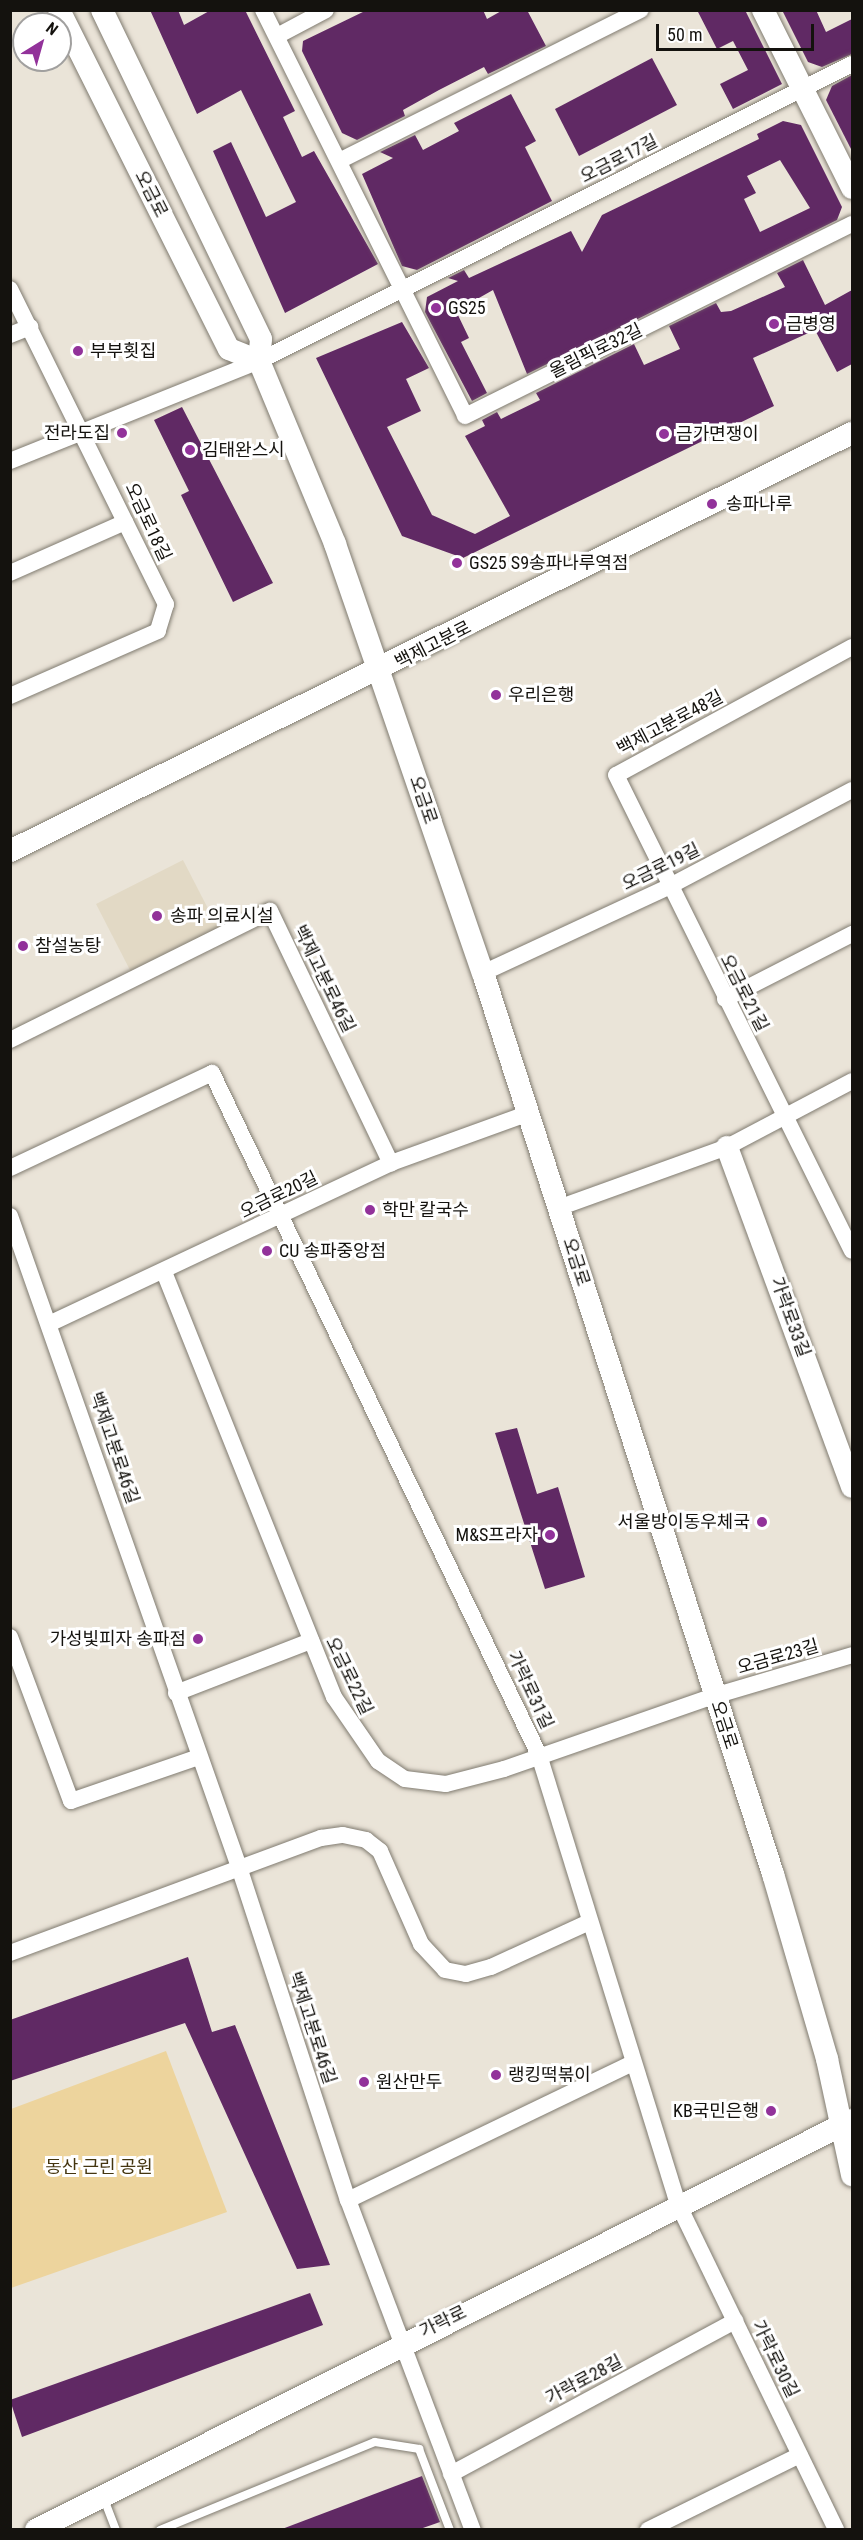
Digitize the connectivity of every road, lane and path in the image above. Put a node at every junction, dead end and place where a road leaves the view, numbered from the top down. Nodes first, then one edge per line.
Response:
1 (59, 10) edge
2 (102, 10) edge
3 (263, 10) edge
4 (326, 10) edge
5 (640, 10) edge
6 (763, 10) edge
7 (279, 35) junction
8 (852, 64) edge
9 (802, 89) junction
10 (341, 160) junction
11 (852, 188) edge
12 (852, 224) edge
13 (10, 289) edge
14 (402, 290) junction
15 (30, 327) junction
16 (10, 335) edge
17 (259, 361) junction
18 (84, 430) junction
19 (852, 433) edge
20 (10, 461) edge
21 (125, 522) junction
22 (10, 573) edge
23 (852, 647) edge
24 (378, 673) junction
25 (10, 696) edge
26 (852, 790) edge
27 (10, 851) edge
28 (668, 887) junction
29 (852, 934) edge
30 (483, 973) junction
31 (725, 999) junction
32 (10, 1040) edge
33 (852, 1081) edge
34 (529, 1113) junction
35 (784, 1116) junction
36 (727, 1147) junction
37 (391, 1163) junction
38 (10, 1168) edge
39 (558, 1208) junction
40 (284, 1214) junction
41 (10, 1216) edge
42 (848, 1232) edge
43 (852, 1251) edge
44 (164, 1272) junction
45 (51, 1323) junction
46 (852, 1487) edge
47 (10, 1637) edge
48 (311, 1641) junction
49 (852, 1655) edge
50 (176, 1694) junction
51 (714, 1696) junction
52 (539, 1755) junction
53 (196, 1758) junction
54 (239, 1867) junction
55 (587, 1923) junction
56 (10, 1953) edge
57 (633, 2063) junction
58 (847, 2122) edge
59 (852, 2175) edge
60 (348, 2200) junction
61 (679, 2206) junction
62 (735, 2321) junction
63 (400, 2344) junction
64 (800, 2455) junction
65 (451, 2474) junction
66 (102, 2496) junction
67 (36, 2529) edge
68 (116, 2529) edge
69 (160, 2529) edge
70 (450, 2529) edge
71 (473, 2529) edge
72 (648, 2529) edge
73 (836, 2529) edge

1 - 17 main road, 오금로
2 - 17 main road, 오금로
3 - 7 street
4 - 7 street
5 - 10 street
6 - 9 main road
7 - 10 street
8 - 9 street, 오금로17길
9 - 11 main road
9 - 14 street, 오금로17길
10 - 14 street
12 - 14 street, 올림픽로32길
13 - 15 street, 오금로18길
14 - 17 street, 오금로17길
15 - 16 street
15 - 18 street, 오금로18길
17 - 18 street
17 - 24 main road, 오금로
18 - 20 street
18 - 21 street, 오금로18길
19 - 24 main road, 백제고분로
21 - 22 street
21 - 25 street, 오금로18길
23 - 28 street, 백제고분로48길
24 - 27 main road, 백제고분로
24 - 30 main road, 오금로
26 - 28 street, 오금로19길
28 - 30 street, 오금로19길
28 - 31 street, 오금로21길
29 - 31 street
30 - 34 main road, 오금로
31 - 35 street, 오금로21길
32 - 37 street, 백제고분로46길
33 - 35 street
34 - 37 street, 오금로20길
34 - 39 main road, 오금로
35 - 36 street
35 - 42 street
36 - 39 street
36 - 46 main road, 가락로33길
37 - 40 street, 오금로20길
38 - 40 street
39 - 51 main road, 오금로
40 - 44 street, 오금로20길
40 - 52 street, 가락로31길
41 - 45 street, 백제고분로46길
42 - 43 street
44 - 45 street, 오금로20길
44 - 48 street, 오금로22길
45 - 50 street, 백제고분로46길
47 - 53 street
48 - 50 street
48 - 52 street, 오금로22길
49 - 51 street, 오금로23길
50 - 53 street, 백제고분로46길
51 - 52 street, 오금로22길
51 - 58 main road, 오금로
52 - 55 street, 가락로31길
53 - 54 street, 백제고분로46길
54 - 55 street
54 - 56 street
54 - 60 street, 백제고분로46길
55 - 57 street, 가락로31길
57 - 60 street
57 - 61 street, 가락로31길
58 - 59 main road, 오금로
58 - 61 main road, 가락로
60 - 63 street, 백제고분로46길
61 - 62 street, 가락로30길
61 - 63 main road, 가락로
62 - 64 street, 가락로30길
62 - 65 street, 가락로28길
63 - 65 street
63 - 66 main road, 가락로
64 - 72 street
64 - 73 street, 가락로30길
65 - 71 street
66 - 67 main road, 가락로
66 - 68 lane
69 - 70 lane

